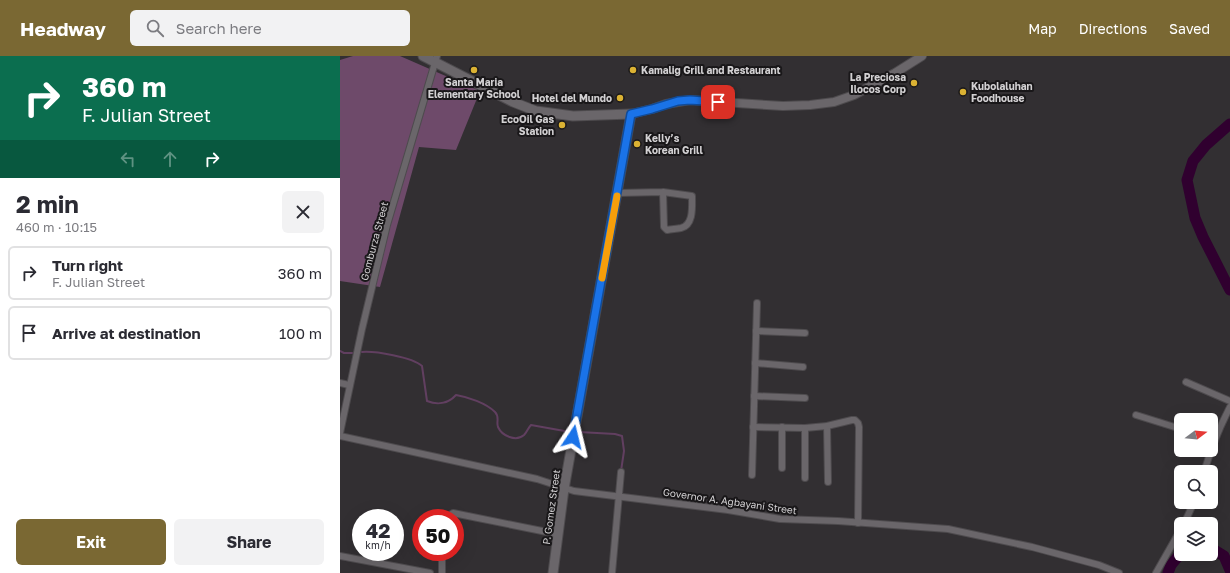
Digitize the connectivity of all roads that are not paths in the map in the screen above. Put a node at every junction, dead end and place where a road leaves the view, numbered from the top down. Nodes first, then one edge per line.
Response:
1 (423, 56) edge
2 (922, 56) edge
3 (436, 59) edge
4 (631, 114) junction
5 (663, 192) junction
6 (617, 193) junction
7 (757, 303) dead end
8 (756, 331) junction
9 (805, 333) dead end
10 (755, 363) junction
11 (803, 367) dead end
12 (1186, 382) dead end
13 (340, 383) edge
14 (350, 385) junction
15 (754, 396) junction
16 (805, 398) dead end
17 (1230, 401) edge
18 (1230, 407) edge
19 (1136, 415) dead end
20 (827, 426) junction
21 (753, 427) junction
22 (782, 427) junction
23 (1174, 427) edge
24 (805, 428) junction
25 (1218, 428) edge
26 (340, 435) edge
27 (782, 468) dead end
28 (622, 472) dead end
29 (752, 475) dead end
30 (805, 478) dead end
31 (828, 482) dead end
32 (564, 488) junction
33 (619, 497) junction
34 (464, 515) edge
35 (858, 523) junction
36 (558, 534) junction
37 (1174, 541) edge
38 (340, 556) edge
39 (442, 561) edge
40 (1099, 565) junction
41 (430, 573) edge
42 (442, 573) edge
43 (552, 573) edge
44 (612, 573) edge
45 (1097, 573) edge
46 (1119, 573) edge
47 (1156, 573) edge

1 - 3 main road
2 - 4 street
3 - 4 main road
3 - 14 street, Gomburza Street
4 - 6 main road, P. Gomez Street
5 - 5 street
5 - 6 street
6 - 32 main road, P. Gomez Street
7 - 8 street
8 - 9 street
8 - 10 street
10 - 11 street
10 - 15 street
12 - 17 street
13 - 14 street
14 - 26 street, Gomburza Street
15 - 16 street
15 - 21 street
18 - 25 street
19 - 23 street
20 - 24 street
20 - 31 street
20 - 35 street
21 - 22 street
21 - 29 street
22 - 24 street
22 - 27 street
24 - 30 street
26 - 32 street, Governor A. Agbayani Street
28 - 33 street
32 - 33 street, Governor A. Agbayani Street
32 - 36 main road, P. Gomez Street
33 - 35 street, Governor A. Agbayani Street
33 - 44 street
34 - 36 street
35 - 40 street, Governor A. Agbayani Street
36 - 43 main road, P. Gomez Street
37 - 47 street
38 - 41 street
39 - 42 street
40 - 45 street
40 - 46 street, Governor A. Agbayani Street

